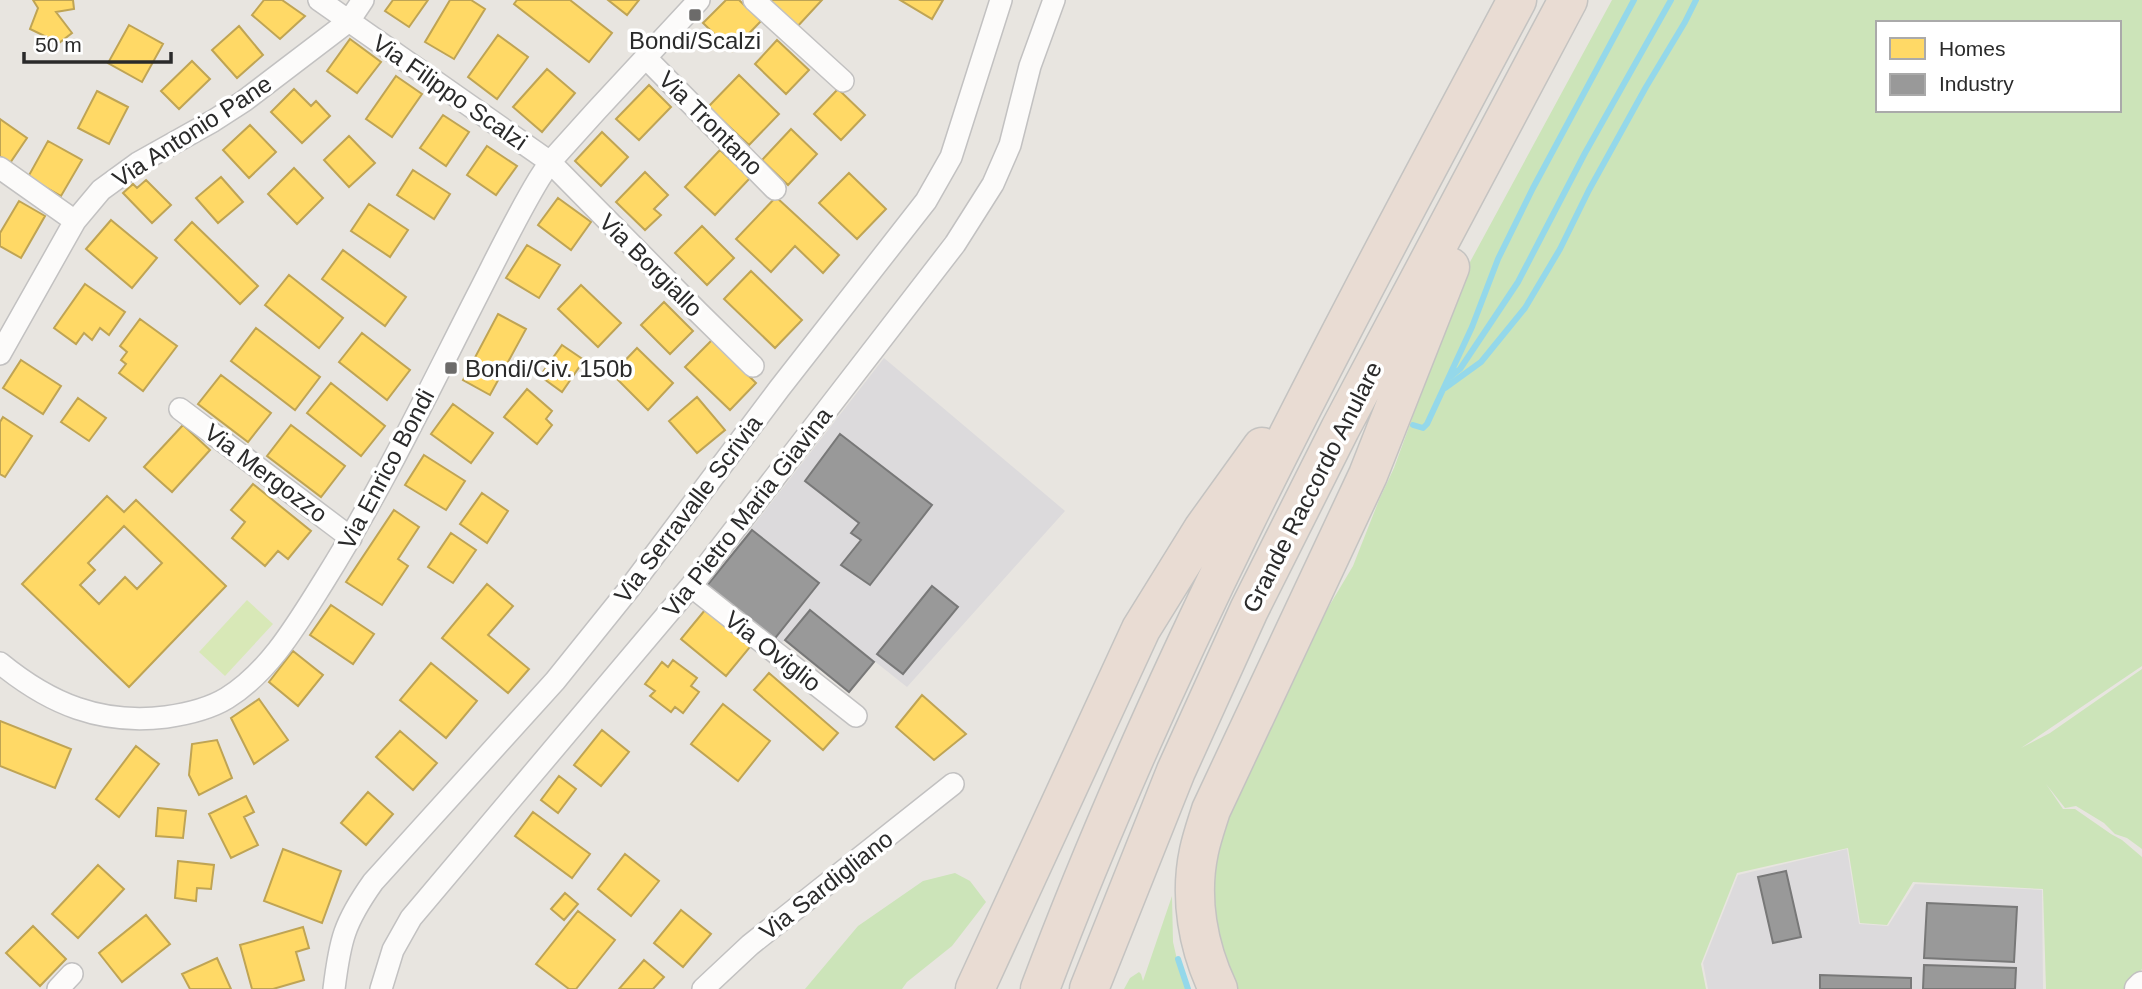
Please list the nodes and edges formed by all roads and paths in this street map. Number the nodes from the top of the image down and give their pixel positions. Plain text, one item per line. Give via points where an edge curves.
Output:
1 (319, 0) edge
2 (363, 0) edge
3 (699, 0) edge
4 (754, 0) edge
5 (1002, 0) edge
6 (1054, 0) edge
7 (1517, 0) edge
8 (1568, 0) edge
9 (349, 21) junction
10 (646, 58) junction
11 (844, 80) dead end
12 (1486, 155) junction
13 (550, 162) junction
14 (0, 167) edge
15 (775, 189) dead end
16 (75, 221) junction
17 (0, 354) edge
18 (1328, 354) junction
19 (753, 366) dead end
20 (180, 409) dead end
21 (351, 537) junction
22 (691, 586) junction
23 (0, 663) edge
24 (856, 716) dead end
25 (953, 784) dead end
26 (1041, 984) edge
27 (2142, 985) edge
28 (334, 989) edge
29 (382, 989) edge
30 (703, 989) edge
31 (975, 989) edge
32 (1089, 989) edge
33 (1218, 989) edge
34 (2138, 989) edge

1 - 9 street, Via Filippo Scalzi
2 - 9 street, Via Antonio Pane
3 - 10 street, Via Enrico Bondi
4 - 11 street
5 - 28 street, Via Serravalle Scrivia via 950,157 926,201 555,681 373,882 343,933
6 - 22 street, Via Pietro Maria Giavina via 1030,66 1010,145 993,184 955,244
7 - 18 highway, Grande Raccordo Anulare
8 - 12 highway, Grande Raccordo Anulare
9 - 13 street, Via Filippo Scalzi
9 - 16 street, Via Antonio Pane via 230,111 116,177
10 - 13 street, Via Enrico Bondi
10 - 15 street, Via Trontano
12 - 32 highway, Grande Raccordo Anulare via 1249,610 1176,771
12 - 33 highway via 1467,224 1368,475 1211,810 1199,851 1195,895 1201,942
13 - 19 street, Via Borgiallo
13 - 21 street, Via Enrico Bondi
14 - 16 street
16 - 17 street, Via Antonio Pane
18 - 26 highway, Grande Raccordo Anulare via 1151,721
18 - 31 highway via 1203,529 1141,629
20 - 21 street, Via Mergozzo
21 - 23 street, Via Enrico Bondi via 274,656 224,700 196,711 152,719 105,716 45,695
22 - 24 street, Via Oviglio
22 - 29 street, Via Pietro Maria Giavina via 411,918 389,960
25 - 30 street, Via Sardigliano via 750,945
27 - 34 street

